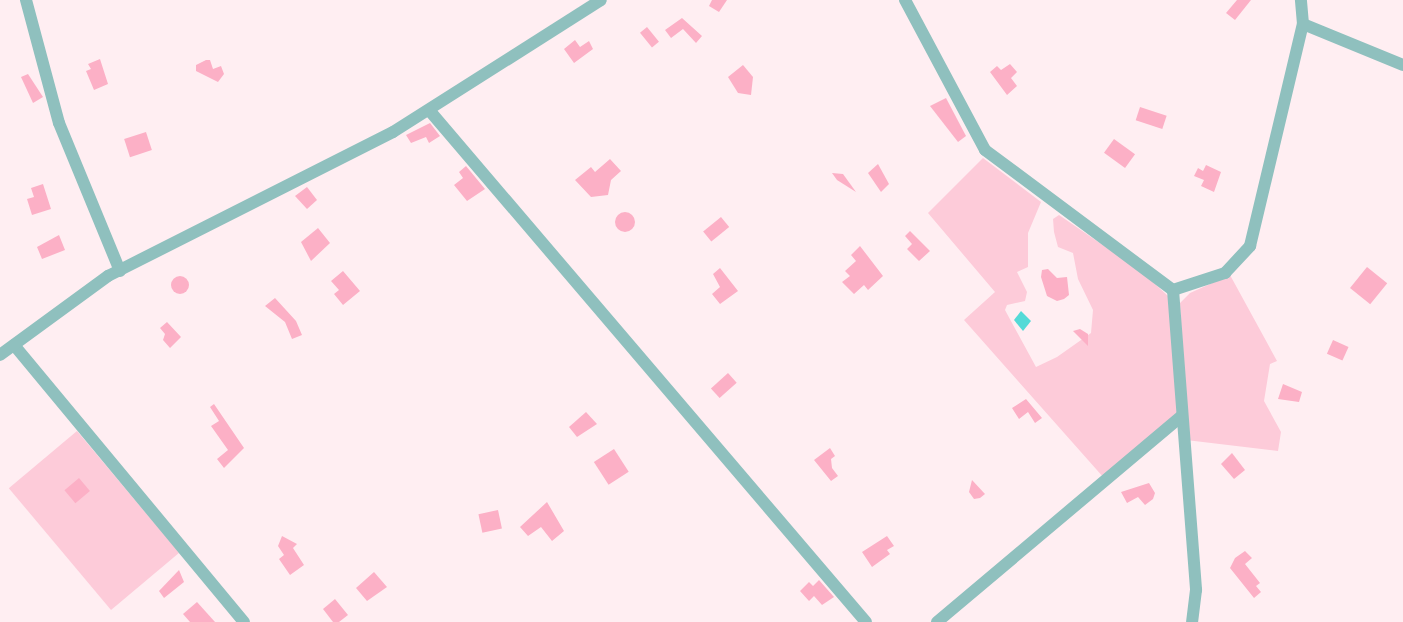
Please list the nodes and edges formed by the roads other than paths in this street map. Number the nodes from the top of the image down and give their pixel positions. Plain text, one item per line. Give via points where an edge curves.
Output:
1 (26, 0) edge
2 (601, 0) edge
3 (905, 0) edge
4 (1301, 0) edge
5 (1303, 24) junction
6 (1403, 65) edge
7 (429, 110) junction
8 (120, 271) junction
9 (1173, 290) junction
10 (14, 345) junction
11 (0, 355) edge
12 (1182, 416) junction
13 (244, 622) edge
14 (866, 622) edge
15 (937, 622) edge
16 (1192, 622) edge

1 - 8 street via 59,123
2 - 7 street
3 - 9 street via 985,150
4 - 5 street
5 - 6 street
5 - 9 street via 1250,246 1225,273
7 - 8 street
7 - 14 street
8 - 10 street
9 - 12 street
10 - 11 street
10 - 13 street
12 - 15 street
12 - 16 street via 1196,590

